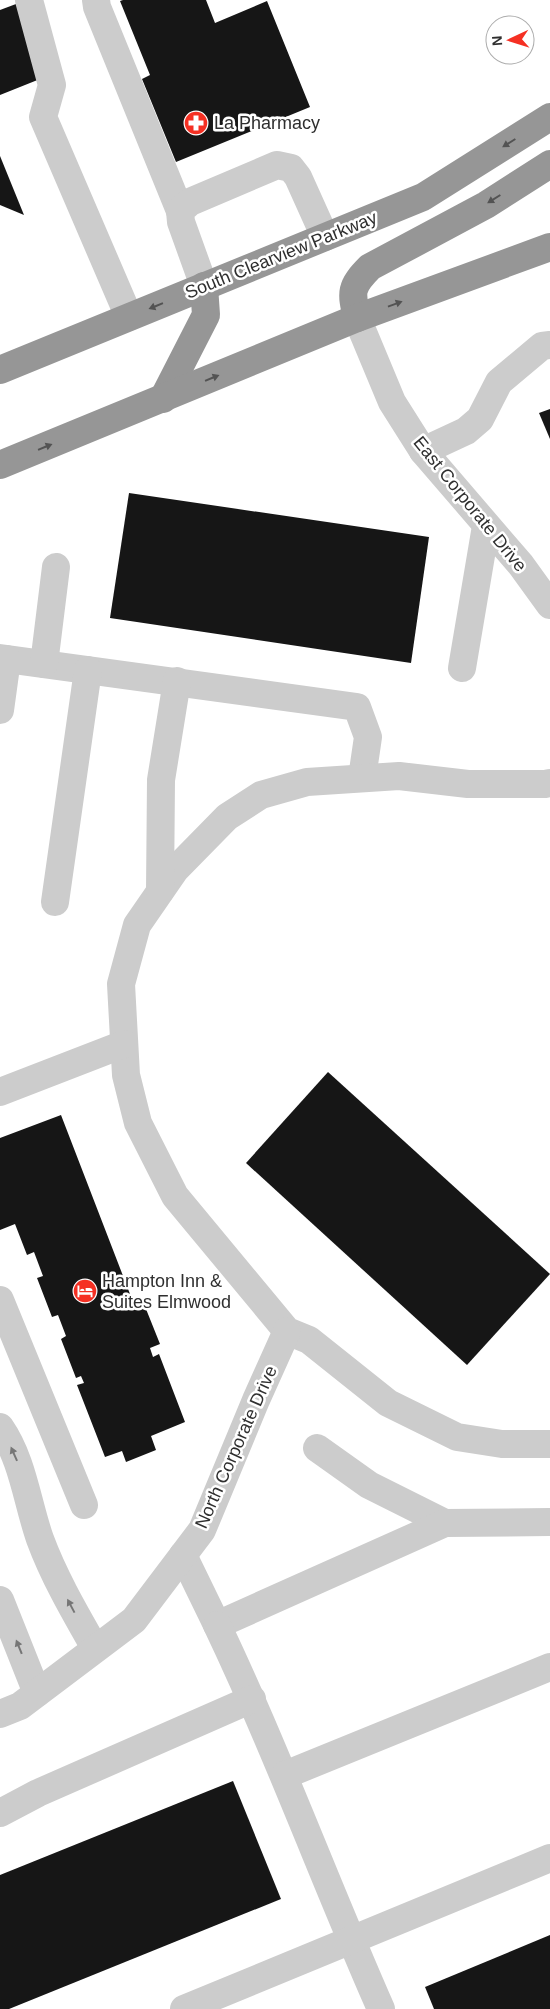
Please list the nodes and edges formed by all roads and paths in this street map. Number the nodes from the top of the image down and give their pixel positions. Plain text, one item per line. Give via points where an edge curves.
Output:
1 (29, 0) edge
2 (96, 0) edge
3 (550, 117) edge
4 (550, 164) edge
5 (180, 211) junction
6 (325, 237) junction
7 (550, 247) edge
8 (204, 286) junction
9 (129, 317) junction
10 (357, 318) junction
11 (550, 345) edge
12 (0, 370) edge
13 (163, 398) junction
14 (423, 451) junction
15 (0, 465) edge
16 (486, 526) junction
17 (56, 567) dead end
18 (550, 605) edge
19 (4, 659) edge
20 (44, 664) junction
21 (462, 668) dead end
22 (88, 670) junction
23 (177, 682) junction
24 (0, 710) edge
25 (362, 778) junction
26 (550, 782) edge
27 (160, 891) junction
28 (55, 902) dead end
29 (124, 1044) junction
30 (0, 1092) edge
31 (0, 1300) edge
32 (288, 1331) junction
33 (0, 1427) edge
34 (550, 1444) edge
35 (317, 1448) dead end
36 (84, 1505) dead end
37 (550, 1522) edge
38 (445, 1523) junction
39 (183, 1556) junction
40 (0, 1600) edge
41 (217, 1625) junction
42 (95, 1648) junction
43 (550, 1667) edge
44 (37, 1693) junction
45 (252, 1699) junction
46 (0, 1714) edge
47 (285, 1775) junction
48 (0, 1813) edge
49 (550, 1858) edge
50 (352, 1942) junction
51 (184, 2009) edge
52 (382, 2009) edge

1 - 9 street via 52,85 43,117
2 - 5 street
3 -> 6 highway, South Clearview Parkway via 423,196
4 -> 10 highway via 486,204 370,266 351,292
5 - 6 street via 190,202 277,165 291,168 298,177
5 - 8 street
6 - 8 highway, South Clearview Parkway
10 -> 7 highway
8 -> 9 highway, South Clearview Parkway
8 - 13 highway via 206,315
9 - 12 highway, South Clearview Parkway
13 -> 10 highway
10 - 14 street, East Corporate Drive via 392,402
11 - 14 street via 542,346 499,382 480,419 466,431
15 -> 13 highway
14 - 16 street, East Corporate Drive
16 - 18 street, East Corporate Drive via 521,565
16 - 21 street
17 - 20 street
19 - 20 street
19 - 24 street
20 - 22 street
22 - 23 street
22 - 28 street
23 - 25 street via 357,706 368,737
23 - 27 street via 160,780
25 - 26 street via 399,776 468,784
25 - 27 street via 308,782 261,795 227,817 175,870
27 - 29 street via 137,925 121,984
29 - 30 street
29 - 32 street via 126,1076 138,1123 175,1196
31 - 36 street
32 - 34 street via 309,1340 388,1403 457,1437 502,1444
32 - 39 street, North Corporate Drive via 202,1530
42 -> 33 street via 51,1565 20,1468
35 - 38 street via 369,1485
37 - 38 street
38 - 41 street
39 - 41 street
39 - 42 street, North Corporate Drive via 134,1620
44 -> 40 street
41 - 45 street
42 - 44 street, North Corporate Drive
43 - 47 street
44 - 46 street, North Corporate Drive via 20,1706
45 - 47 street
45 - 48 street via 38,1793
47 - 50 street
49 - 50 street
50 - 51 street
50 - 52 street

